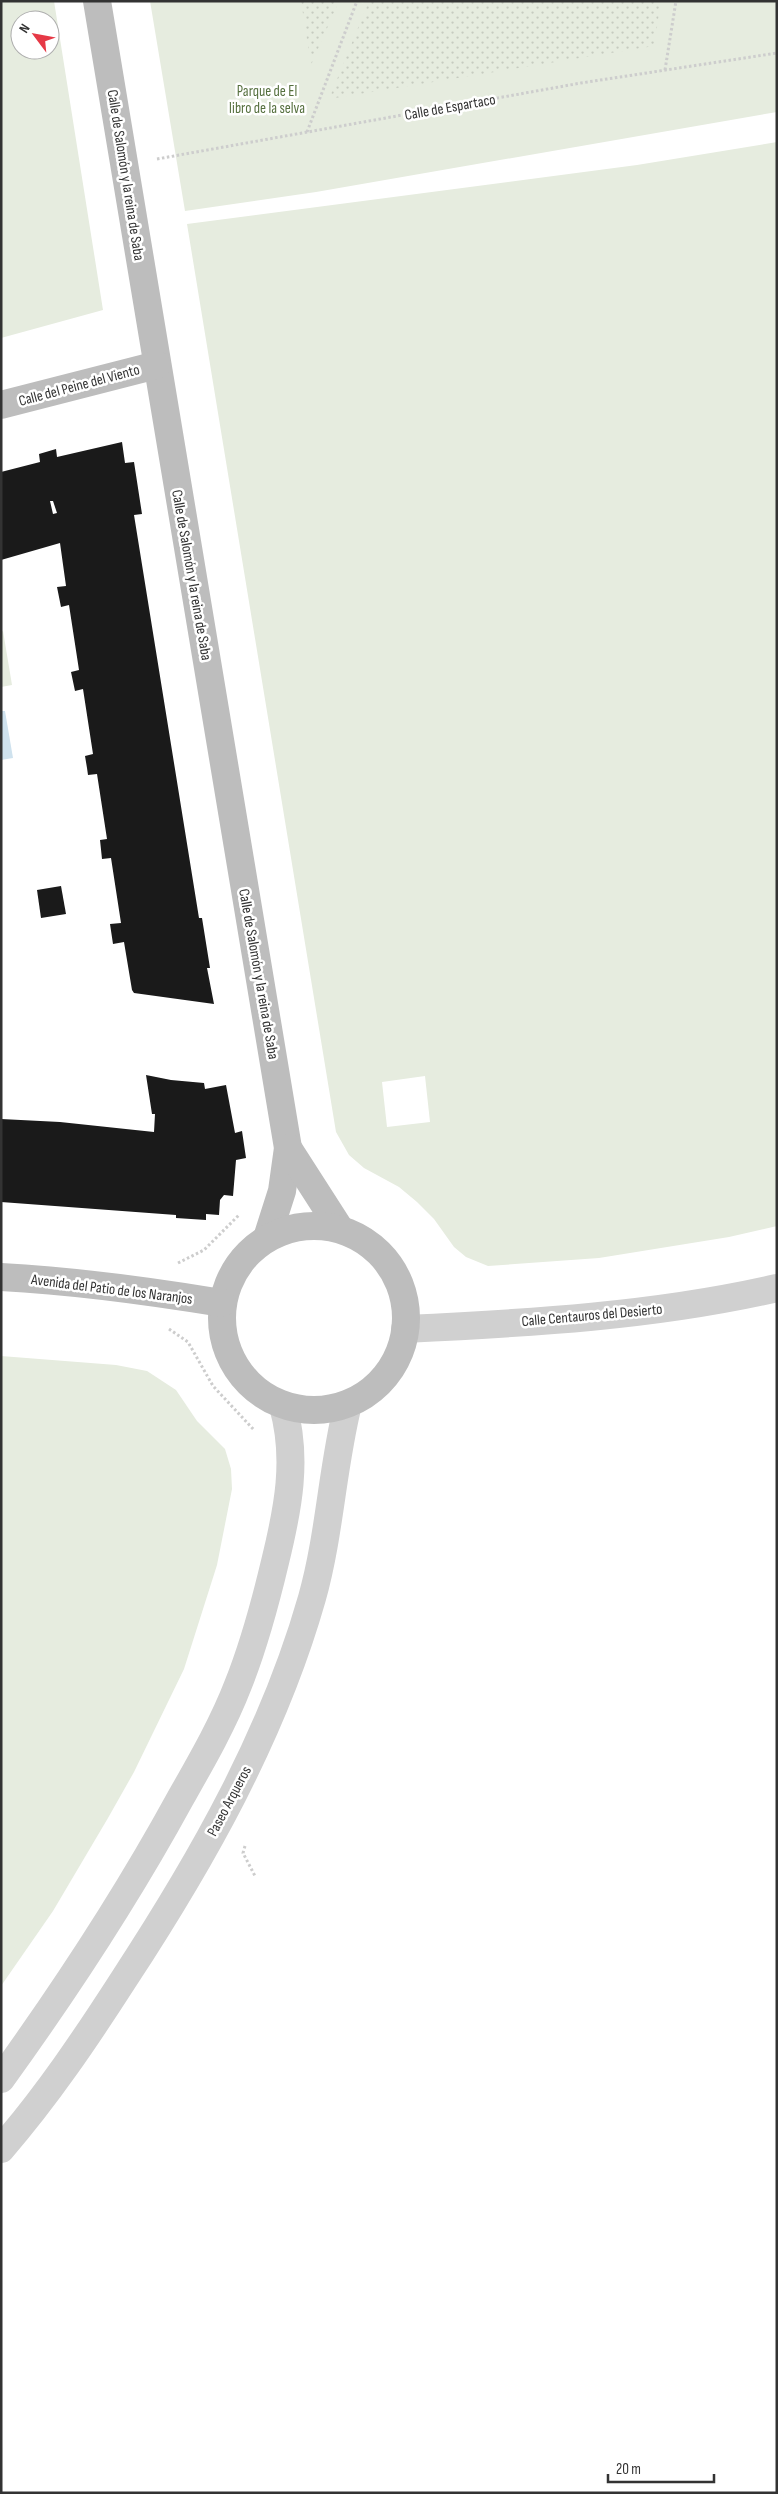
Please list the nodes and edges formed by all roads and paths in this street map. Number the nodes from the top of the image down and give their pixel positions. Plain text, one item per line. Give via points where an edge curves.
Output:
1 (97, 1) edge
2 (357, 1) edge
3 (676, 1) edge
4 (777, 52) edge
5 (665, 70) junction
6 (307, 132) junction
7 (124, 165) junction
8 (157, 365) junction
9 (1, 405) edge
10 (288, 1148) junction
11 (240, 1212) dead end
12 (340, 1229) junction
13 (267, 1238) junction
14 (176, 1267) dead end
15 (1, 1277) edge
16 (777, 1288) edge
17 (222, 1303) junction
18 (162, 1326) dead end
19 (405, 1329) junction
20 (348, 1404) junction
21 (283, 1406) junction
22 (258, 1437) dead end
23 (1, 2079) edge
24 (1, 2149) edge

1 - 7 street, Calle de Salomón y la reina de Saba
2 - 6 path
3 - 5 path
4 - 5 path, Calle de Espartaco
5 - 6 path, Calle de Espartaco
6 - 7 path, Calle de Espartaco
7 - 8 street, Calle de Salomón y la reina de Saba
8 - 9 street, Calle del Peine del Viento
8 - 10 street, Calle de Salomón y la reina de Saba
10 - 12 street, Calle de Salomón y la reina de Saba
10 - 13 street, Calle de Salomón y la reina de Saba via 282,1191
11 - 14 path via 213,1243
12 - 13 street via 303,1226
12 - 19 street via 373,1247 396,1275 406,1310
13 - 17 street via 238,1266
15 - 17 street, Avenida del Patio de los Naranjos via 141,1290
16 - 19 street, Calle Centauros del Desierto via 718,1301 601,1316
17 - 21 street via 223,1336 234,1366 255,1390
18 - 22 path via 188,1342 213,1386 249,1423
19 - 20 street via 393,1366 381,1382
20 - 21 street via 316,1411
20 - 24 street, Paseo Arqueros via 313,1596 282,1691 240,1784 170,1908 73,2058
21 - 23 street via 290,1429 292,1456 289,1498 261,1621 238,1686 206,1753 146,1863 49,2013

